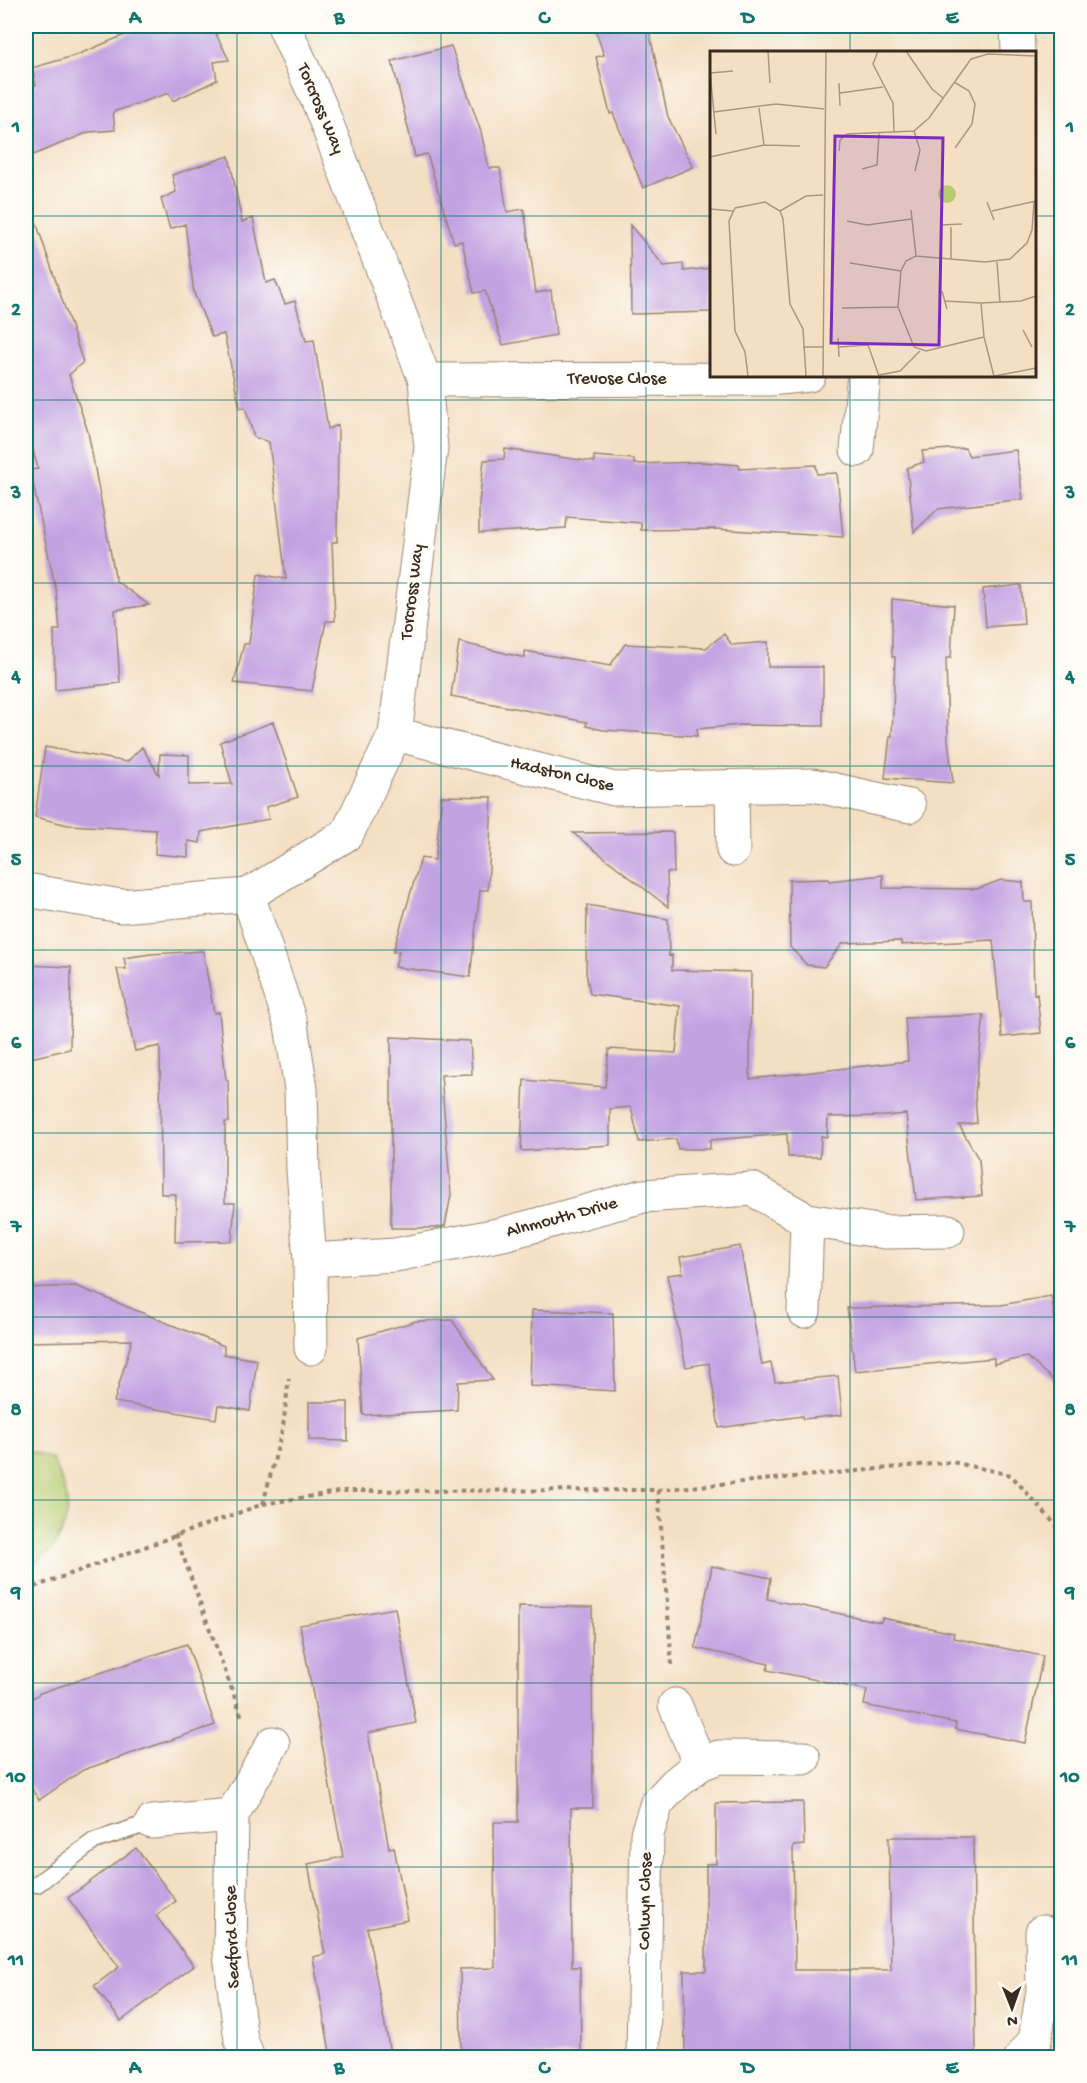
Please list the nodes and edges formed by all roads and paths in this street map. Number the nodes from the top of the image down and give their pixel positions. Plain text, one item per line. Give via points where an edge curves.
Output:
1 (284, 26) edge
2 (1017, 26) edge
3 (1018, 51) edge
4 (799, 376) edge
5 (864, 376) edge
6 (425, 380) junction
7 (857, 450) dead end
8 (395, 734) junction
9 (732, 787) junction
10 (909, 806) dead end
11 (733, 850) dead end
12 (26, 890) edge
13 (248, 895) junction
14 (807, 1220) junction
15 (948, 1231) dead end
16 (310, 1260) junction
17 (804, 1311) dead end
18 (311, 1348) joint
19 (658, 1490) junction
20 (263, 1504) junction
21 (1062, 1532) edge
22 (176, 1534) junction
23 (26, 1590) edge
24 (675, 1705) joint
25 (267, 1755) joint
26 (804, 1758) dead end
27 (700, 1764) junction
28 (232, 1815) junction
29 (152, 1822) joint
30 (37, 1884) dead end
31 (1042, 1932) dead end
32 (248, 2058) edge
33 (642, 2058) edge
34 (1021, 2058) edge

1 - 6 street, Torcross Way via 320,106
2 - 3 street
4 - 6 street, Trevose Close
5 - 7 street
6 - 8 street, Torcross Way via 430,448
8 - 9 street, Hadston Close via 614,789
8 - 13 street, Torcross Way via 347,834
9 - 10 street, Hadston Close via 813,785
9 - 11 street
12 - 13 street, Torcross Way via 121,906
13 - 16 street via 291,1025 301,1089
14 - 15 street, Alnmouth Drive via 885,1232
14 - 16 street, Alnmouth Drive via 752,1189 643,1196 504,1234 395,1255
14 - 17 street
16 - 18 street
18 - 20 path via 290,1364 283,1427
19 - 20 path via 344,1491
19 - 21 path via 952,1462 1011,1475
19 - 24 path
20 - 22 path
22 - 23 path
22 - 25 path
24 - 27 street
25 - 28 street
26 - 27 street, Colwyn Close via 719,1757
27 - 33 street, Colwyn Close via 657,1803 647,1834
28 - 29 street
28 - 32 street, Seaford Close via 230,1954 241,2040
29 - 30 lane via 94,1841
31 - 34 street via 1043,1990 1035,2040

